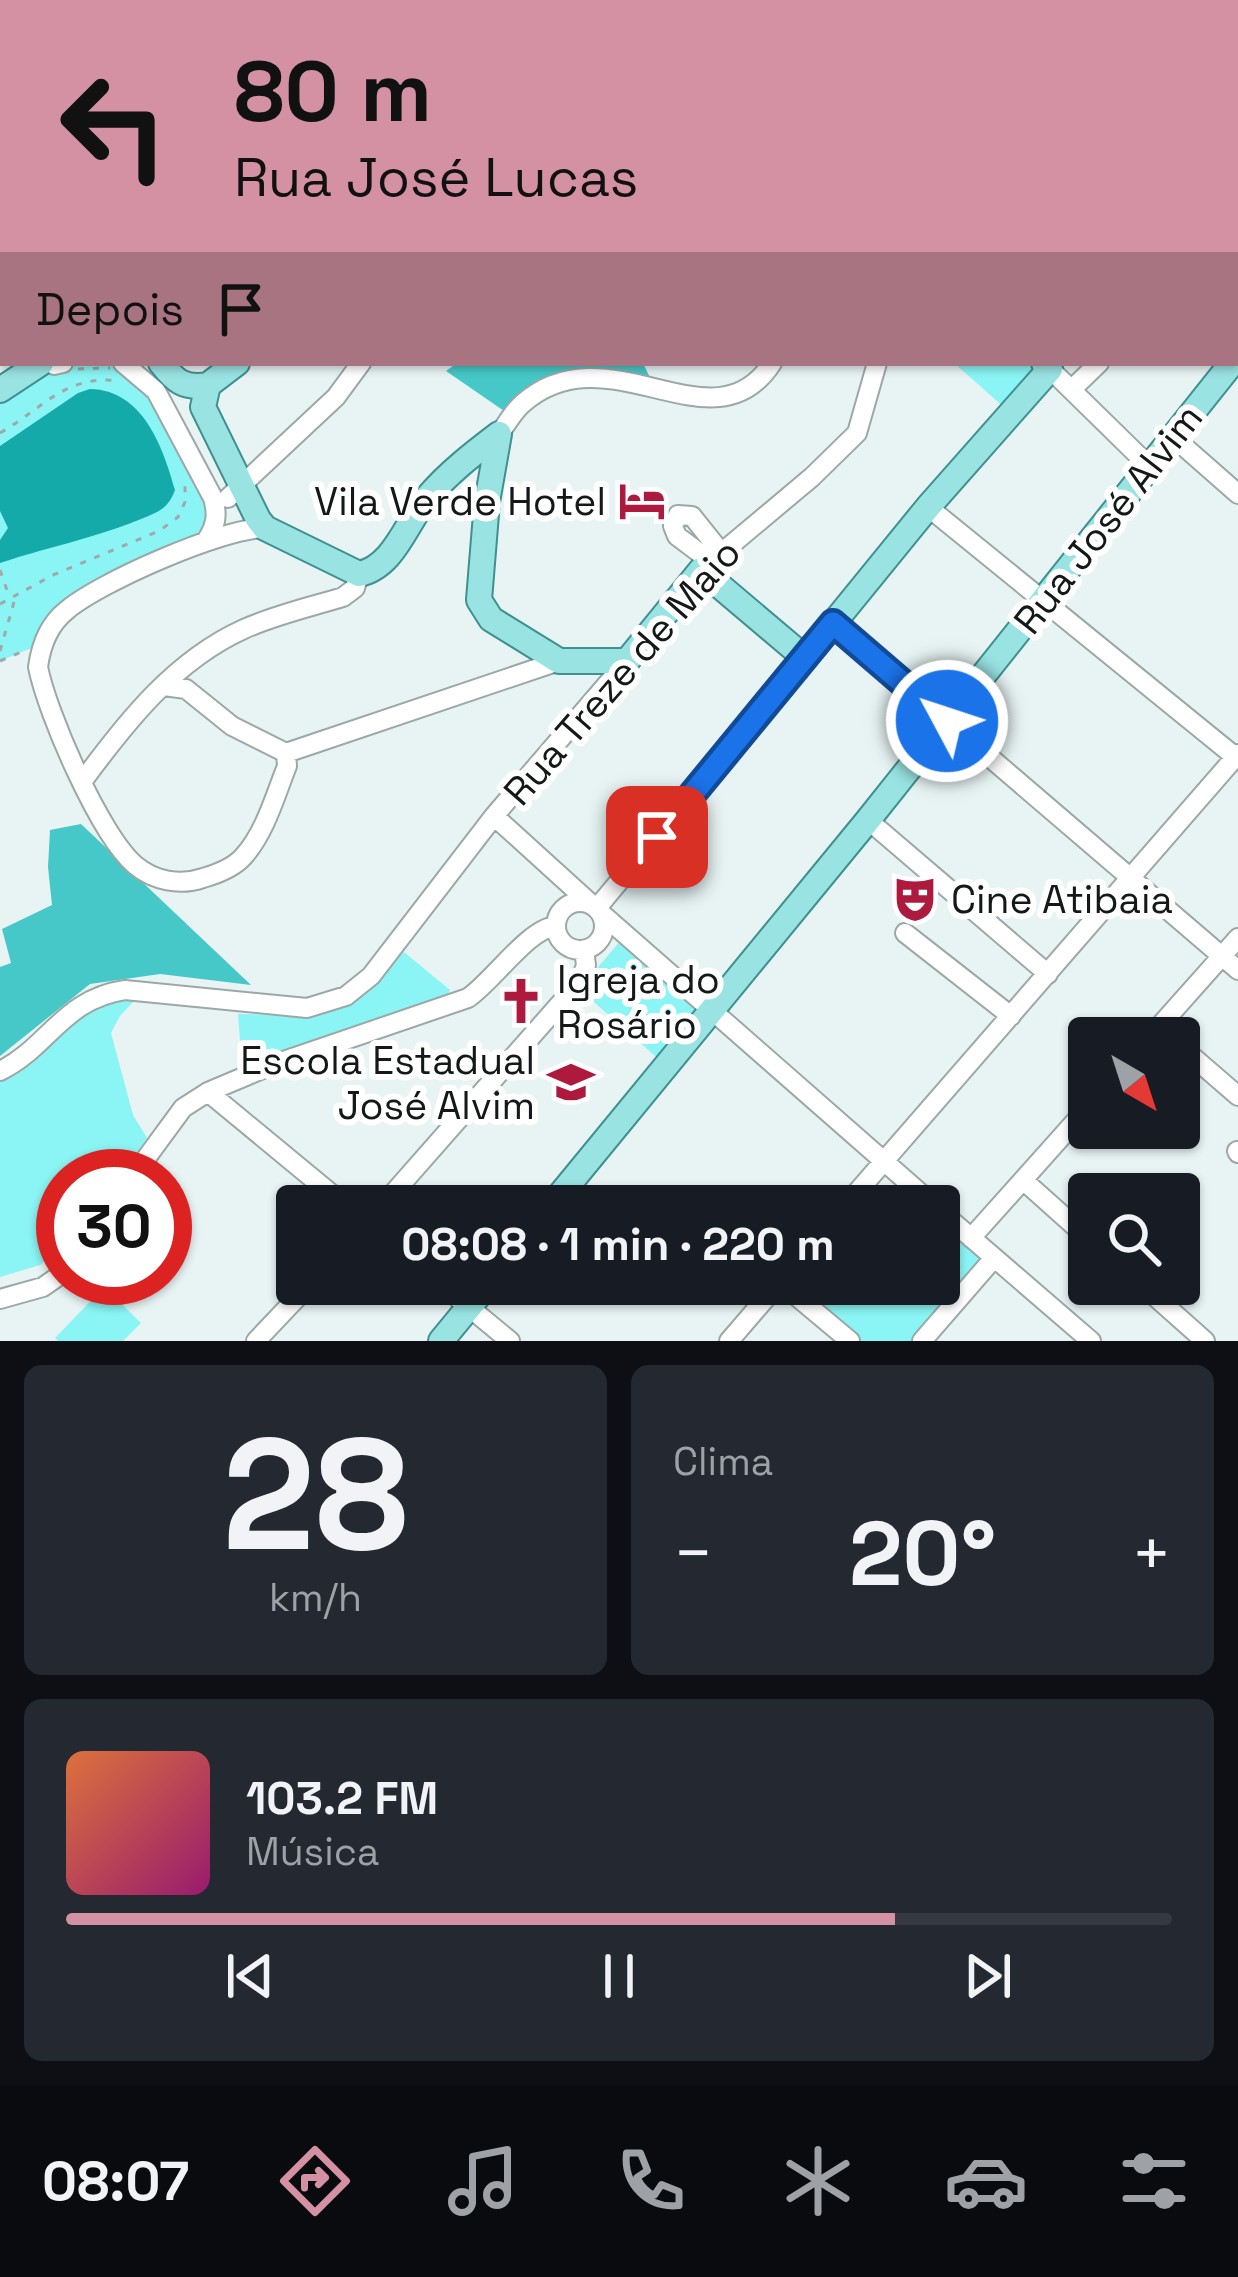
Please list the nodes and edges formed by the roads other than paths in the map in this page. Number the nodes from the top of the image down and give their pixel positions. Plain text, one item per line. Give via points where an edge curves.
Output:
1 (233, 366) edge
2 (359, 366) edge
3 (770, 366) edge
4 (876, 366) edge
5 (1047, 366) edge
6 (1096, 366) edge
7 (1229, 366) edge
8 (51, 367) edge
9 (122, 372) edge
10 (167, 372) edge
11 (208, 385) junction
12 (1072, 389) junction
13 (0, 390) edge
14 (500, 434) junction
15 (1172, 436) junction
16 (1149, 466) junction
17 (235, 491) junction
18 (1238, 494) edge
19 (928, 507) junction
20 (266, 528) junction
21 (210, 534) junction
22 (710, 560) junction
23 (359, 574) junction
24 (1043, 601) junction
25 (833, 623) junction
26 (201, 652) junction
27 (805, 658) junction
28 (559, 661) junction
29 (627, 661) junction
30 (164, 686) junction
31 (201, 700) junction
32 (947, 721) junction
33 (114, 738) junction
34 (63, 740) junction
35 (286, 753) junction
36 (1237, 757) edge
37 (82, 782) junction
38 (494, 816) junction
39 (868, 820) junction
40 (558, 874) junction
41 (1132, 879) junction
42 (597, 909) junction
43 (558, 918) junction
44 (905, 934) dead end
45 (1238, 938) edge
46 (584, 950) junction
47 (1222, 956) junction
48 (1238, 970) edge
49 (1048, 974) junction
50 (711, 1010) junction
51 (1011, 1016) junction
52 (1174, 1017) edge
53 (1200, 1063) edge
54 (0, 1071) edge
55 (208, 1092) junction
56 (1238, 1096) edge
57 (1068, 1130) edge
58 (153, 1149) edge
59 (884, 1161) junction
60 (1023, 1180) junction
61 (321, 1185) edge
62 (400, 1185) edge
63 (568, 1185) edge
64 (863, 1185) edge
65 (911, 1185) edge
66 (1068, 1220) edge
67 (960, 1228) edge
68 (971, 1238) junction
69 (994, 1258) junction
70 (36, 1289) edge
71 (0, 1299) edge
72 (290, 1305) edge
73 (466, 1305) edge
74 (761, 1305) edge
75 (806, 1305) edge
76 (1165, 1305) edge
77 (469, 1307) junction
78 (256, 1341) edge
79 (441, 1341) edge
80 (510, 1341) edge
81 (729, 1341) edge
82 (850, 1341) edge
83 (922, 1341) edge
84 (1091, 1341) edge
85 (1205, 1341) edge

1 - 11 main road
2 - 17 street via 336,398
3 - 14 street via 740,393 717,398 627,379 560,381 521,404
4 - 22 street, Rua Treze de Maio via 857,433
5 - 12 street
5 - 19 main road
6 - 12 street
7 - 15 main road, Rua José Alvim
8 - 13 main road
9 - 21 street via 156,391 191,454 217,511
10 - 11 main road
10 - 17 street
11 - 17 main road via 202,407
12 - 16 street
14 - 23 main road via 427,498 380,567
14 - 28 main road via 478,600 491,620
15 - 16 main road, Rua José Alvim
15 - 18 street
16 - 24 main road, Rua José Alvim
17 - 20 main road
17 - 21 street
19 - 24 street
19 - 25 main road
20 - 21 street
20 - 23 main road
21 - 34 street via 96,591 50,630 38,667
22 - 27 main road
22 - 29 main road, Rua Treze de Maio
23 - 26 street via 343,597
24 - 32 main road, Rua José Alvim
24 - 36 street
25 - 27 main road
25 - 32 street
26 - 30 street
26 - 31 street
27 - 42 street
28 - 29 main road
28 - 35 street
29 - 38 street, Rua Treze de Maio
30 - 31 street
30 - 33 street
31 - 35 street
32 - 39 main road, Rua José Alvim
32 - 41 street
33 - 34 street via 92,749
33 - 37 street
34 - 37 street
35 - 37 street via 256,841 239,861 187,884 158,879 124,856
36 - 41 street
38 - 40 street
38 - 54 street, Rua Treze de Maio via 346,996 308,1008 104,993
39 - 49 street
39 - 50 main road, Rua José Alvim
40 - 42 street
40 - 43 street via 566,893
41 - 47 street
41 - 49 street
42 - 43 street via 575,902
42 - 46 street via 602,937
42 - 50 street
43 - 46 street via 567,947
43 - 55 street via 468,998
44 - 51 street
45 - 47 street
46 - 62 street via 580,980
47 - 48 street
47 - 52 street
49 - 51 street
50 - 59 street
50 - 63 main road, Rua José Alvim
51 - 59 street
53 - 56 street
55 - 58 street via 183,1108
55 - 61 street
57 - 60 street
59 - 64 street
59 - 65 street
60 - 66 street
60 - 68 street
67 - 68 street
68 - 69 street
69 - 83 street
69 - 84 street
70 - 71 street
72 - 78 street
73 - 77 street
74 - 81 street
75 - 82 street
76 - 85 street
77 - 79 main road
77 - 80 street

